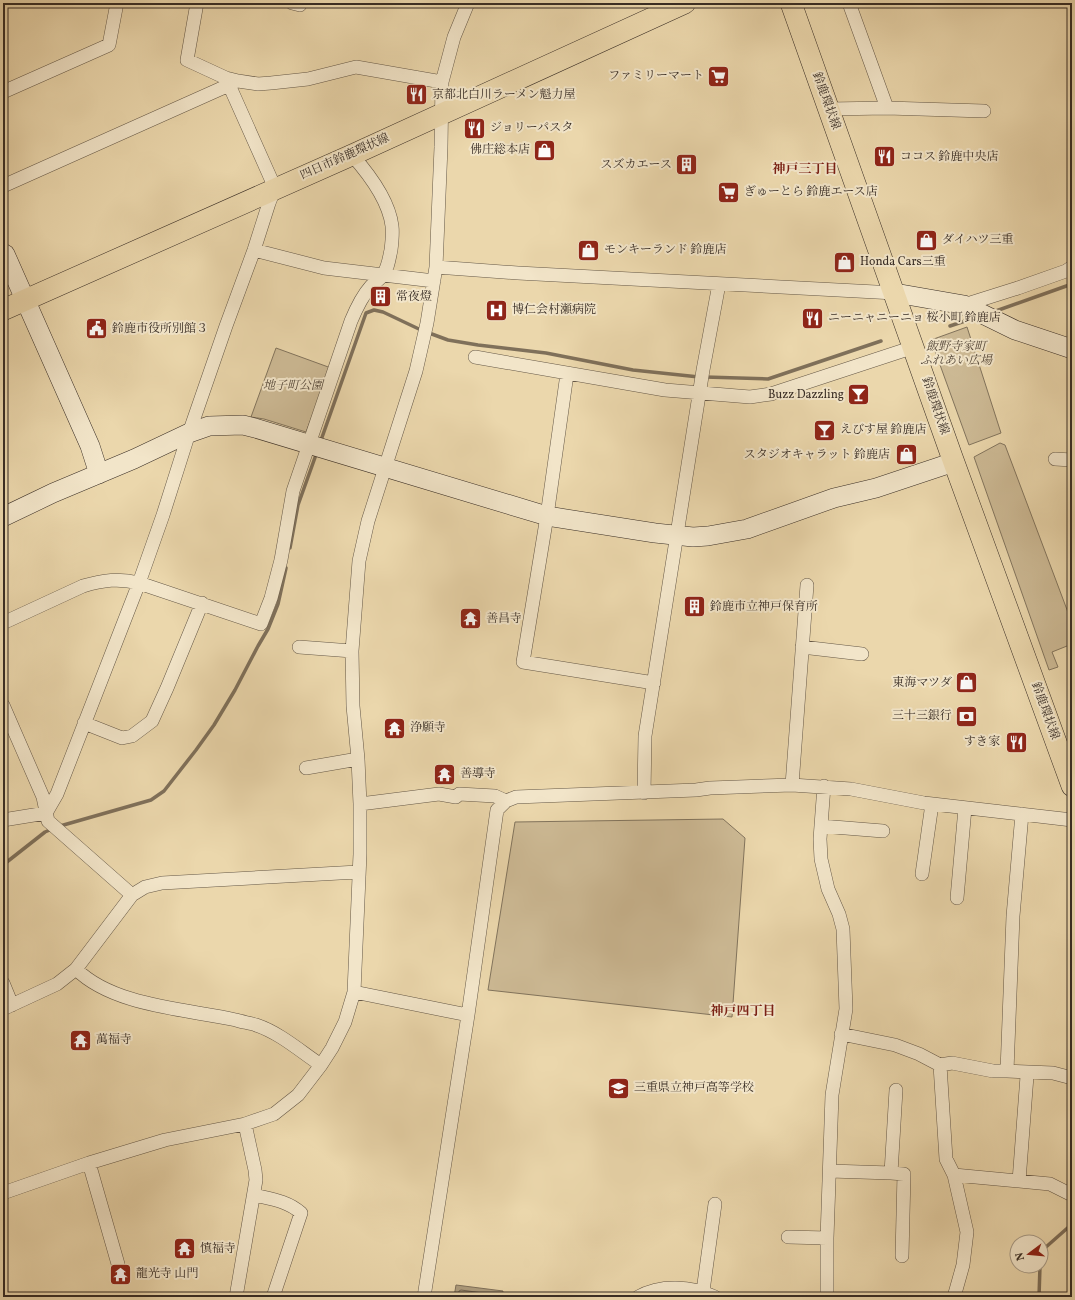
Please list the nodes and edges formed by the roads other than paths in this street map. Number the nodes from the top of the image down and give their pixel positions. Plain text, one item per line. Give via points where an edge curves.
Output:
1 (117, 3) edge
2 (197, 3) edge
3 (468, 3) edge
4 (685, 3) edge
5 (791, 3) edge
6 (849, 3) edge
7 (228, 81) junction
8 (442, 82) junction
9 (3, 92) edge
10 (887, 108) junction
11 (829, 109) junction
12 (984, 111) dead end
13 (441, 114) junction
14 (352, 155) junction
15 (3, 186) edge
16 (275, 188) junction
17 (254, 250) junction
18 (4, 253) edge
19 (436, 267) junction
20 (1072, 267) edge
21 (382, 276) junction
22 (434, 281) junction
23 (719, 284) junction
24 (894, 293) junction
25 (26, 300) junction
26 (969, 307) junction
27 (3, 310) edge
28 (914, 347) junction
29 (1072, 349) edge
30 (476, 357) dead end
31 (567, 374) junction
32 (700, 390) junction
33 (189, 433) junction
34 (315, 446) junction
35 (1055, 459) dead end
36 (1072, 460) edge
37 (954, 462) junction
38 (385, 468) junction
39 (99, 474) junction
40 (547, 516) junction
41 (3, 517) edge
42 (677, 536) junction
43 (139, 583) junction
44 (807, 585) dead end
45 (202, 603) junction
46 (3, 623) edge
47 (300, 647) dead end
48 (802, 647) junction
49 (352, 651) junction
50 (862, 654) dead end
51 (654, 682) junction
52 (3, 705) edge
53 (84, 723) junction
54 (8, 730) edge
55 (358, 759) junction
56 (306, 768) dead end
57 (792, 785) junction
58 (824, 786) junction
59 (1072, 786) edge
60 (644, 793) junction
61 (506, 801) junction
62 (360, 804) junction
63 (932, 804) junction
64 (965, 808) junction
65 (1022, 814) junction
66 (47, 817) junction
67 (3, 820) edge
68 (1072, 820) edge
69 (822, 826) junction
70 (883, 830) dead end
71 (358, 872) junction
72 (922, 874) dead end
73 (132, 895) junction
74 (957, 898) dead end
75 (76, 969) junction
76 (3, 983) edge
77 (354, 992) junction
78 (8, 1007) edge
79 (468, 1015) junction
80 (841, 1034) junction
81 (321, 1065) junction
82 (940, 1065) junction
83 (1007, 1071) junction
84 (1027, 1076) dead end
85 (1072, 1078) edge
86 (896, 1090) dead end
87 (245, 1124) junction
88 (89, 1163) junction
89 (830, 1171) junction
90 (891, 1173) junction
91 (954, 1175) junction
92 (1019, 1181) junction
93 (3, 1193) edge
94 (254, 1195) junction
95 (1072, 1195) edge
96 (715, 1204) dead end
97 (788, 1237) dead end
98 (827, 1238) junction
99 (902, 1256) dead end
100 (118, 1264) dead end
101 (709, 1294) edge
102 (236, 1297) edge
103 (273, 1297) edge
104 (424, 1297) edge
105 (638, 1297) edge
106 (827, 1297) edge
107 (954, 1297) edge

1 - 9 street via 109,45
2 - 7 street via 187,60
3 - 8 street via 454,37
4 - 13 main road, 四日市鈴鹿環状線
5 - 11 main road, 鈴鹿環状線
6 - 10 street
7 - 8 street via 271,84 356,67
7 - 15 street
7 - 16 street
8 - 13 street
10 - 11 street
10 - 12 street
11 - 24 main road, 鈴鹿環状線
13 - 14 main road, 四日市鈴鹿環状線
13 - 19 street
14 - 16 main road, 四日市鈴鹿環状線
14 - 21 street via 380,193 392,224 393,237 389,262
16 - 17 street
16 - 25 main road, 四日市鈴鹿環状線
17 - 21 street via 324,268
17 - 33 street
18 - 25 street
19 - 22 street
19 - 23 street via 518,274
20 - 26 street
21 - 22 street
21 - 34 street via 370,287 353,315
22 - 38 street via 416,371
23 - 24 street
23 - 32 street
24 - 26 street
24 - 28 main road, 鈴鹿環状線
25 - 27 main road, 四日市鈴鹿環状線
25 - 39 street via 90,446
26 - 29 street via 1015,330
28 - 32 street via 770,394 750,397
28 - 37 main road, 鈴鹿環状線
30 - 31 street
31 - 32 street via 665,390
31 - 40 street
32 - 42 street
33 - 34 street via 209,426 243,425
33 - 39 street
33 - 43 street
34 - 38 street
34 - 45 street via 304,462 293,491 281,560 261,624
35 - 36 street
37 - 42 street via 876,488 834,498 747,529 708,536
37 - 59 main road, 鈴鹿環状線
38 - 40 street
38 - 49 street via 359,560
39 - 41 street
40 - 42 street
40 - 51 street via 523,662
42 - 51 street
43 - 45 street
43 - 46 street via 115,579 83,586
43 - 53 street
44 - 48 street
45 - 53 street via 152,721 132,736 122,738
47 - 49 street
48 - 50 street
48 - 57 street
49 - 55 street via 353,706
51 - 60 street via 644,736
52 - 54 street
53 - 66 street
54 - 66 street via 43,797
55 - 56 street
55 - 62 street
57 - 58 street
57 - 60 street
58 - 63 street via 851,788
58 - 69 street
60 - 61 street via 516,797
61 - 62 street via 495,796 459,794 456,797 439,794
61 - 79 street via 497,810
62 - 71 street
63 - 64 street
63 - 72 street
64 - 65 street
64 - 74 street
65 - 68 street
65 - 83 street via 1013,916
66 - 67 street
66 - 73 street via 61,833
69 - 70 street
69 - 80 street via 822,870 843,929 846,1009
71 - 73 street via 162,883 145,887
71 - 77 street
73 - 75 street
75 - 78 street via 57,984
75 - 81 street via 100,987 122,995 152,1004 256,1025 280,1036
76 - 78 street
77 - 79 street
77 - 81 street via 345,1022
79 - 104 street
80 - 82 street via 895,1045
80 - 89 street via 832,1095
81 - 87 street via 298,1095 280,1111
82 - 83 street via 952,1063 993,1071
82 - 91 street via 946,1159
83 - 85 street via 1053,1073
84 - 92 street
86 - 90 street
87 - 88 street via 165,1140
87 - 94 street via 255,1170
88 - 93 street
88 - 100 street
89 - 90 street
89 - 98 street
90 - 99 street via 904,1174
91 - 92 street
91 - 107 street via 967,1232 963,1264
92 - 95 street via 1050,1184
94 - 102 street
94 - 103 street via 286,1203 302,1213
96 - 101 street
97 - 98 street
98 - 106 street
101 - 105 street via 682,1288 665,1288

